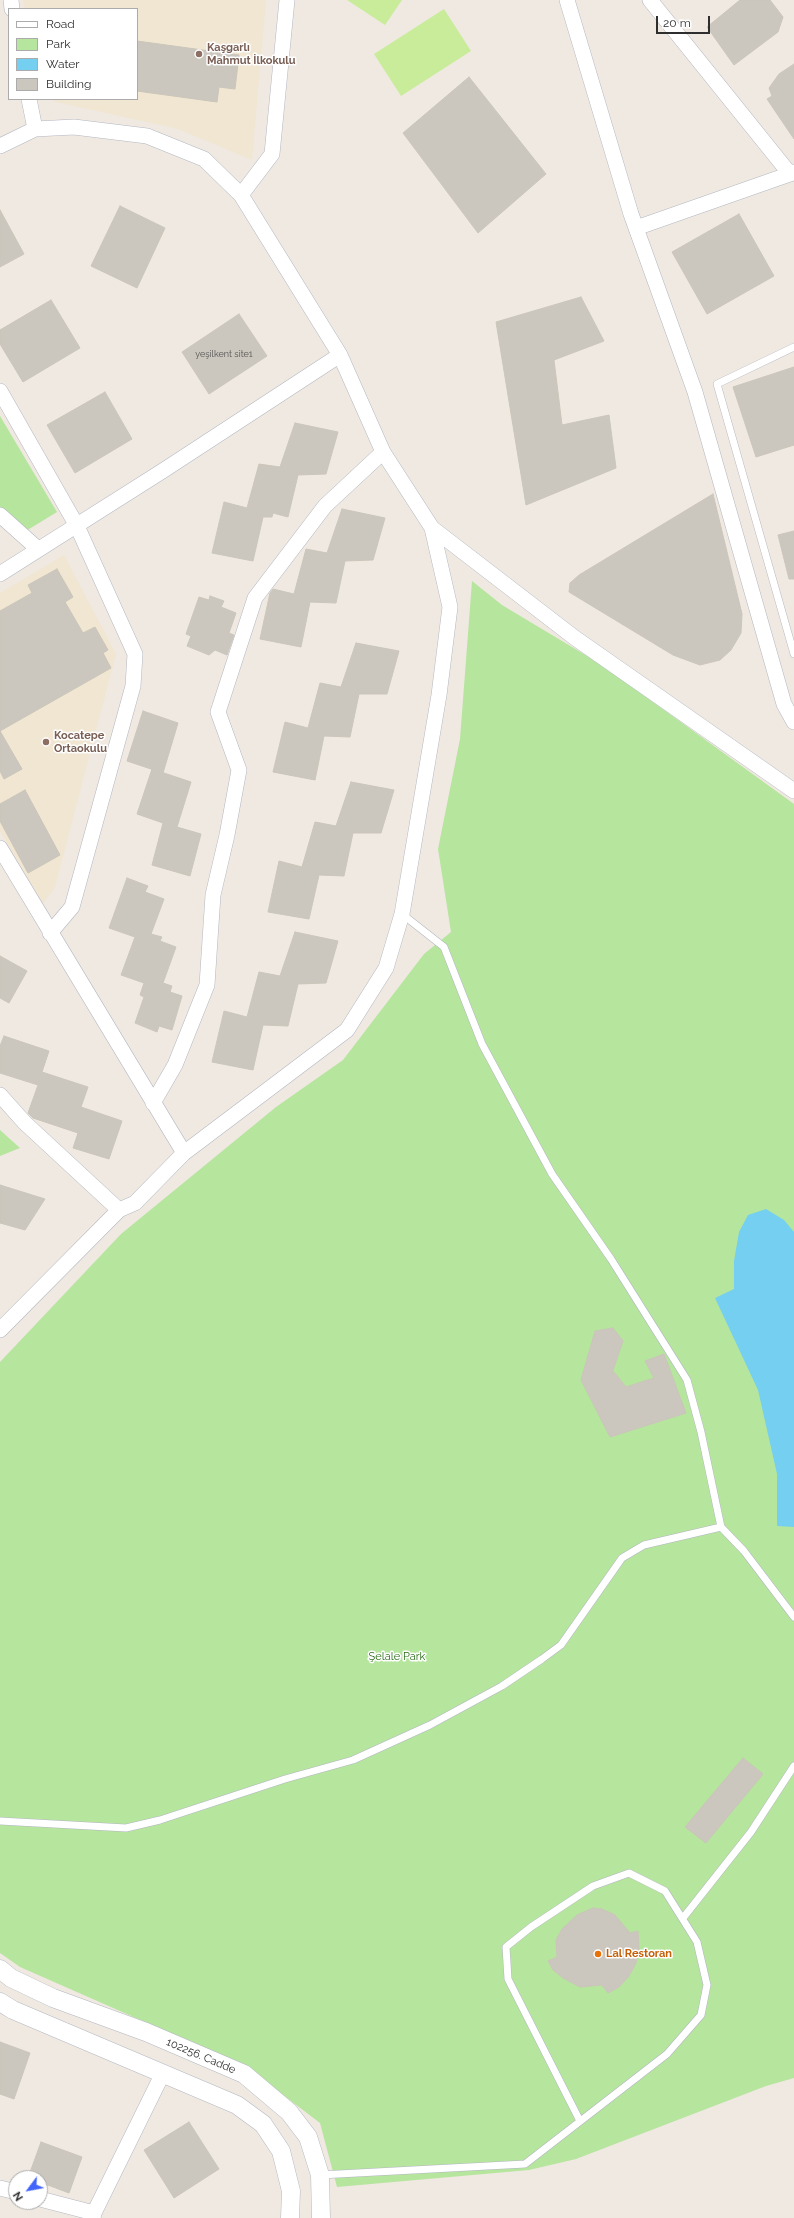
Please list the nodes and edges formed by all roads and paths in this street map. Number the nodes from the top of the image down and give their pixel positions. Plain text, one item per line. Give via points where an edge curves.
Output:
1 (286, 0) edge
2 (567, 0) edge
3 (650, 0) edge
4 (29, 100) edge
5 (35, 130) junction
6 (0, 146) edge
7 (792, 173) edge
8 (241, 196) junction
9 (636, 228) junction
10 (794, 347) edge
11 (340, 356) junction
12 (0, 391) edge
13 (384, 452) junction
14 (0, 516) edge
15 (77, 526) junction
16 (432, 528) junction
17 (38, 549) junction
18 (0, 574) edge
19 (794, 654) edge
20 (794, 722) edge
21 (794, 791) edge
22 (0, 848) edge
23 (402, 914) junction
24 (50, 934) junction
25 (0, 1095) edge
26 (154, 1103) junction
27 (184, 1153) junction
28 (119, 1210) junction
29 (0, 1330) edge
30 (720, 1527) junction
31 (794, 1617) edge
32 (794, 1766) edge
33 (0, 1821) edge
34 (683, 1918) junction
35 (0, 1970) edge
36 (0, 2002) edge
37 (162, 2075) junction
38 (580, 2120) junction
39 (320, 2175) junction
40 (48, 2201) edge
41 (93, 2215) edge
42 (290, 2218) edge
43 (321, 2218) edge

1 - 8 street via 272,154
2 - 9 street
3 - 7 street
4 - 5 street
5 - 6 street
5 - 8 street via 74,127 147,136 204,159
7 - 9 street
8 - 11 street
9 - 20 street via 695,392 784,704
10 - 19 lane via 717,384
11 - 13 street
11 - 15 street
12 - 15 street
13 - 16 street
13 - 26 street via 325,506 255,598 218,712 239,770 213,895 207,985 175,1065
14 - 17 street
15 - 17 street
15 - 24 street via 135,654 133,686 72,907
16 - 21 street via 575,638
16 - 23 street via 450,607 439,695
17 - 18 street
22 - 24 street
23 - 27 street via 386,968 347,1030
23 - 30 lane via 444,947 482,1044 552,1174 611,1259 687,1380
24 - 26 street
25 - 28 street via 26,1123
26 - 27 street
27 - 28 street via 135,1203
28 - 29 street
30 - 31 lane via 744,1551
30 - 33 lane via 644,1545 622,1558 561,1645 502,1686 430,1726 353,1760 285,1779 160,1820 126,1828
32 - 34 lane via 751,1832
34 - 38 lane via 697,1942 707,1985 702,2016 667,2054
34 - 38 lane via 665,1891 629,1872 593,1886 531,1927 506,1947 508,1979
35 - 39 street, 102256. Cadde via 53,1998 146,2032 244,2074 289,2112 308,2137
36 - 37 street
37 - 41 street
37 - 42 street via 237,2105 263,2124 281,2151 291,2191
38 - 39 lane via 525,2164
39 - 43 street, 102256. Cadde
40 - 41 street

